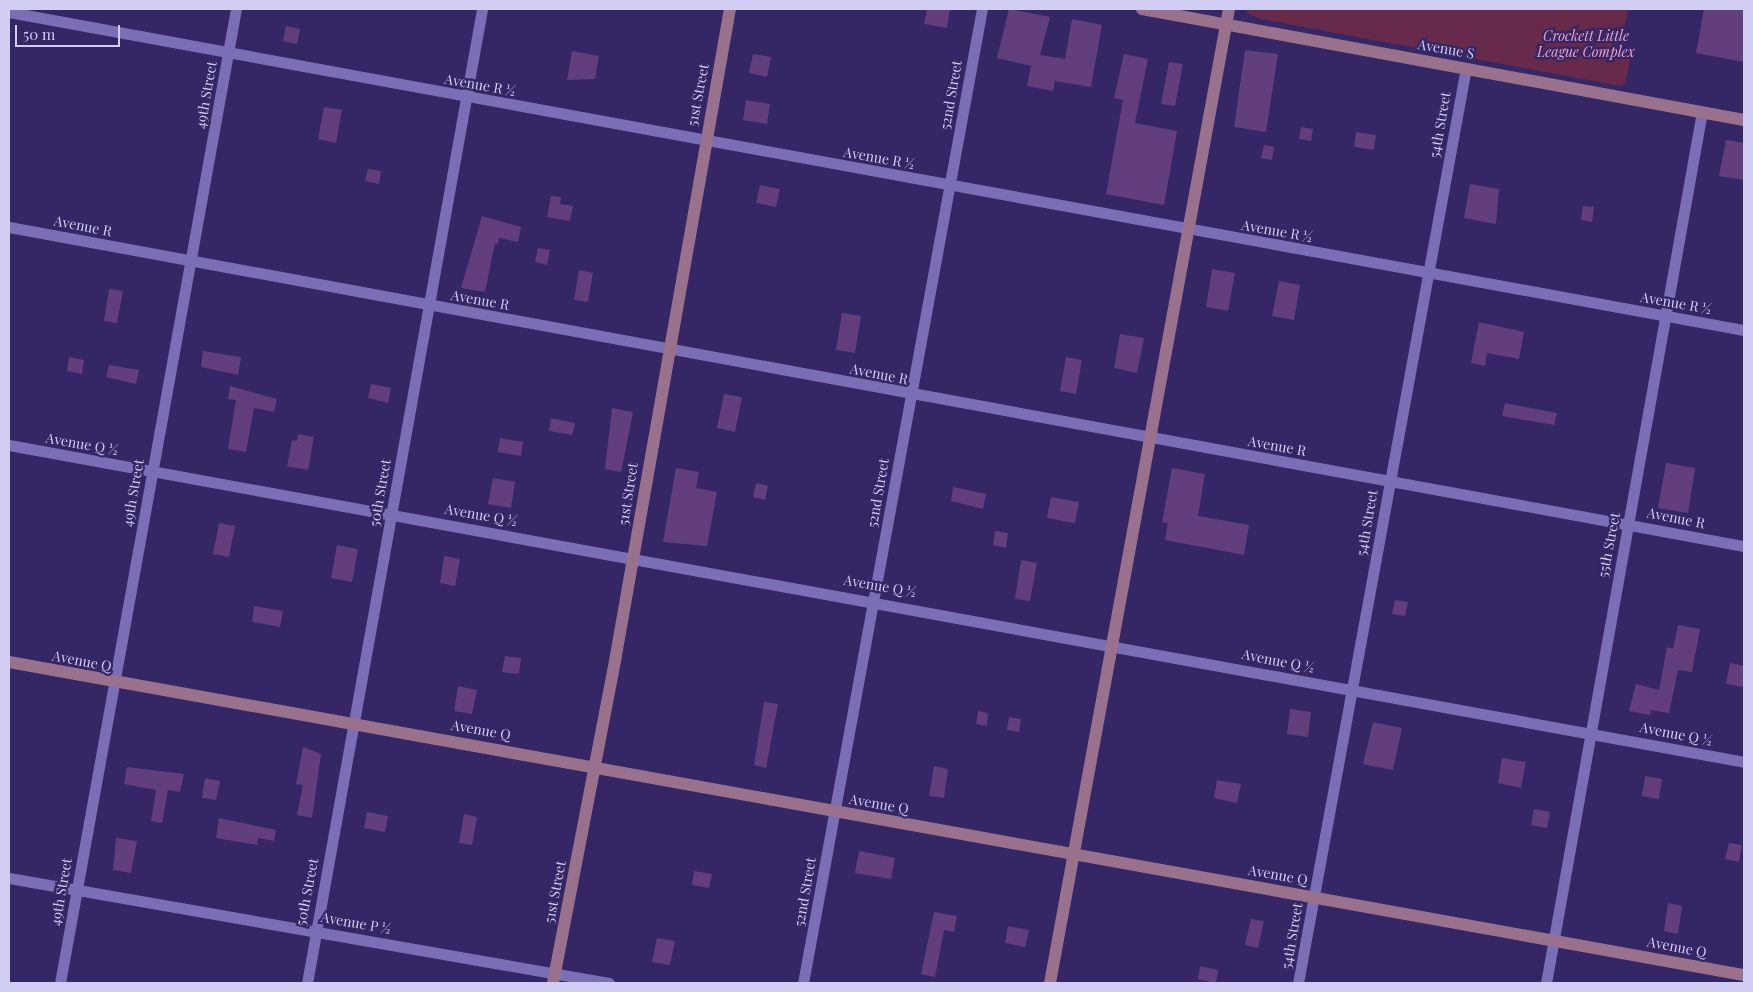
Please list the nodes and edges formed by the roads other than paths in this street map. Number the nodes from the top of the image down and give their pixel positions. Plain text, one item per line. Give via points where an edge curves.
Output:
1 (236, 9) edge
2 (482, 9) edge
3 (730, 9) edge
4 (982, 9) edge
5 (1142, 9) edge
6 (1229, 9) edge
7 (9, 12) edge
8 (1226, 24) junction
9 (228, 54) junction
10 (1466, 68) junction
11 (465, 98) junction
12 (1702, 112) junction
13 (1744, 120) edge
14 (704, 142) junction
15 (949, 187) junction
16 (9, 227) edge
17 (1188, 230) junction
18 (191, 262) junction
19 (1428, 274) junction
20 (430, 306) junction
21 (1667, 317) junction
22 (1744, 330) edge
23 (668, 350) junction
24 (911, 395) junction
25 (1150, 438) junction
26 (9, 445) edge
27 (152, 472) junction
28 (1390, 482) junction
29 (391, 514) junction
30 (1628, 524) junction
31 (1744, 546) edge
32 (633, 558) junction
33 (874, 600) junction
34 (1112, 644) junction
35 (9, 662) edge
36 (114, 682) junction
37 (1352, 690) junction
38 (354, 723) junction
39 (1589, 732) junction
40 (1744, 762) edge
41 (594, 766) junction
42 (835, 812) junction
43 (1074, 854) junction
44 (9, 878) edge
45 (77, 888) junction
46 (1314, 897) junction
47 (315, 931) junction
48 (1553, 939) junction
49 (1744, 976) edge
50 (554, 978) edge
51 (60, 983) edge
52 (307, 983) edge
53 (609, 983) edge
54 (803, 983) edge
55 (1050, 983) edge
56 (1298, 983) edge
57 (1546, 983) edge

1 - 9 street, 49th Street
2 - 11 street, 50th Street
3 - 14 street, 51st Street
4 - 15 street, 52nd Street
5 - 8 street, Avenue S
6 - 8 street
7 - 9 street, Avenue R ½
8 - 10 street, Avenue S
8 - 17 street
9 - 11 street, Avenue R ½
9 - 18 street, 49th Street
10 - 12 street, Avenue S
10 - 19 street, 54th Street
11 - 14 street, Avenue R ½
11 - 20 street, 50th Street
12 - 13 street, Avenue S
12 - 21 street, 55th Street
14 - 15 street, Avenue R ½
14 - 23 street, 51st Street
15 - 17 street, Avenue R ½
15 - 24 street, 52nd Street
16 - 18 street, Avenue R
17 - 19 street, Avenue R ½
17 - 25 street
18 - 20 street, Avenue R
18 - 27 street, 49th Street
19 - 21 street, Avenue R ½
19 - 28 street, 54th Street
20 - 23 street, Avenue R
20 - 29 street, 50th Street
21 - 22 street, Avenue R ½
21 - 30 street, 55th Street
23 - 24 street, Avenue R
23 - 32 street, 51st Street
24 - 25 street, Avenue R
24 - 33 street, 52nd Street
25 - 28 street, Avenue R
25 - 34 street
26 - 27 street, Avenue Q ½
27 - 29 street, Avenue Q ½
27 - 36 street, 49th Street
28 - 30 street, Avenue R
28 - 37 street, 54th Street
29 - 32 street, Avenue Q ½
29 - 38 street, 50th Street
30 - 31 street, Avenue R
30 - 39 street, 55th Street
32 - 33 street, Avenue Q ½
32 - 41 street, 51st Street
33 - 34 street, Avenue Q ½
33 - 42 street, 52nd Street
34 - 37 street, Avenue Q ½
34 - 43 street
35 - 36 street, Avenue Q
36 - 38 street, Avenue Q
36 - 45 street, 49th Street
37 - 39 street, Avenue Q ½
37 - 46 street, 54th Street
38 - 41 street, Avenue Q
38 - 47 street, 50th Street
39 - 40 street, Avenue Q ½
39 - 48 street, 55th Street
41 - 42 street, Avenue Q
41 - 50 street, 51st Street
42 - 43 street, Avenue Q
42 - 54 street, 52nd Street
43 - 46 street, Avenue Q
43 - 55 street
44 - 45 street, Avenue P ½
45 - 47 street, Avenue P ½
45 - 51 street, 49th Street
46 - 48 street, Avenue Q
46 - 56 street, 54th Street
47 - 50 street, Avenue P ½
47 - 52 street, 50th Street
48 - 49 street, Avenue Q
48 - 57 street, 55th Street
50 - 53 street, Avenue P ½

